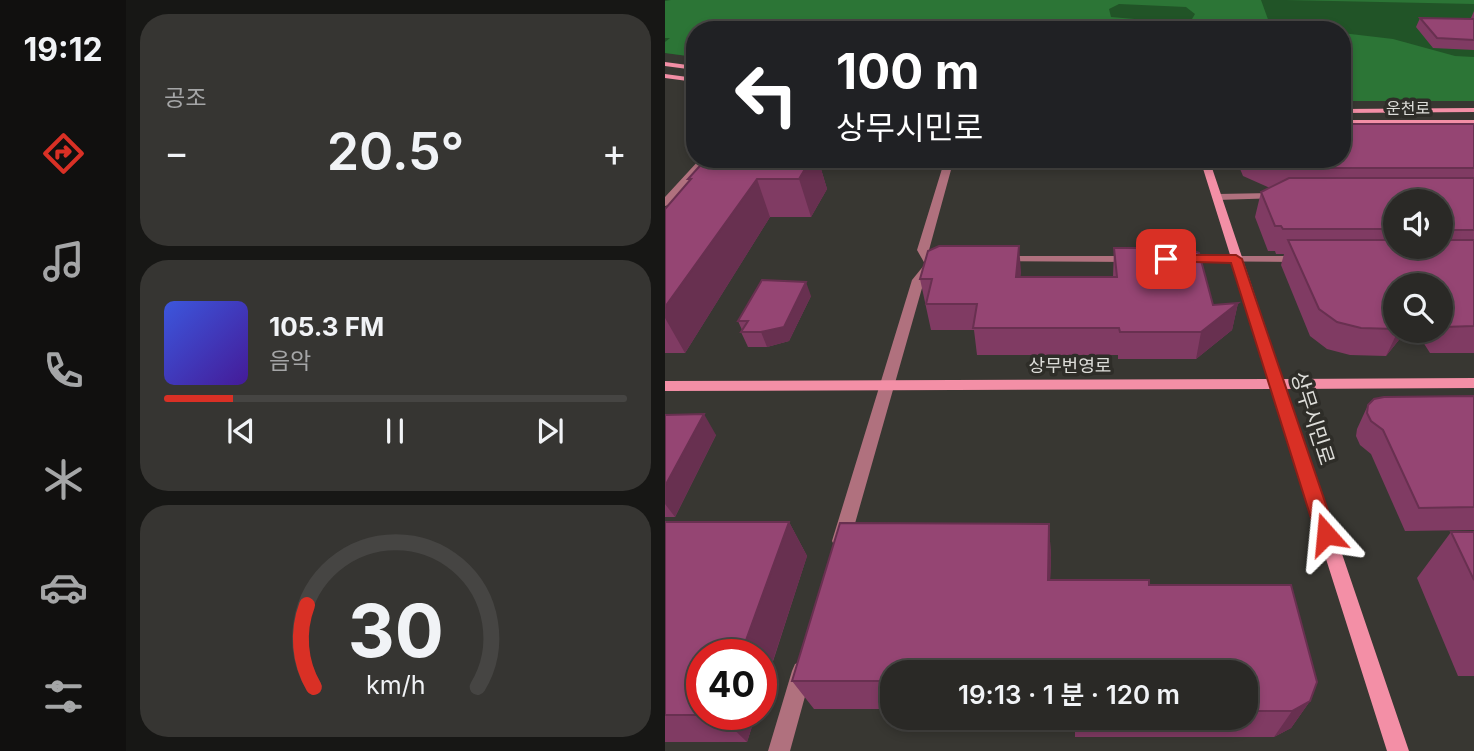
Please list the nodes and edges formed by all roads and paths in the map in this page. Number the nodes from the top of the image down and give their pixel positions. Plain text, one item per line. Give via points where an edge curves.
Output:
1 (665, 64) edge
2 (686, 67) edge
3 (665, 76) edge
4 (686, 79) edge
5 (1474, 110) edge
6 (1351, 111) edge
7 (1474, 121) edge
8 (1351, 122) edge
9 (697, 168) edge
10 (947, 168) edge
11 (1207, 168) edge
12 (1289, 196) edge
13 (1217, 197) junction
14 (665, 203) edge
15 (983, 259) edge
16 (1150, 259) edge
17 (1164, 259) edge
18 (1236, 259) junction
19 (1306, 259) edge
20 (1474, 383) edge
21 (887, 384) junction
22 (1277, 384) junction
23 (665, 386) edge
24 (837, 555) edge
25 (806, 659) edge
26 (779, 751) edge
27 (1398, 751) edge

1 - 2 street
3 - 4 street
5 - 6 street, 운천로
7 - 8 street, 운천로
9 - 14 street
10 - 21 street via 923,250 937,263 918,280
11 - 13 street, 상무시민로
12 - 13 street
13 - 18 street, 상무시민로
15 - 16 street
17 - 18 street
18 - 19 street
18 - 22 street, 상무시민로
20 - 22 street, 상무번영로
21 - 22 street, 상무번영로
21 - 23 street, 상무번영로
21 - 24 street
22 - 27 street, 상무시민로
25 - 26 street

